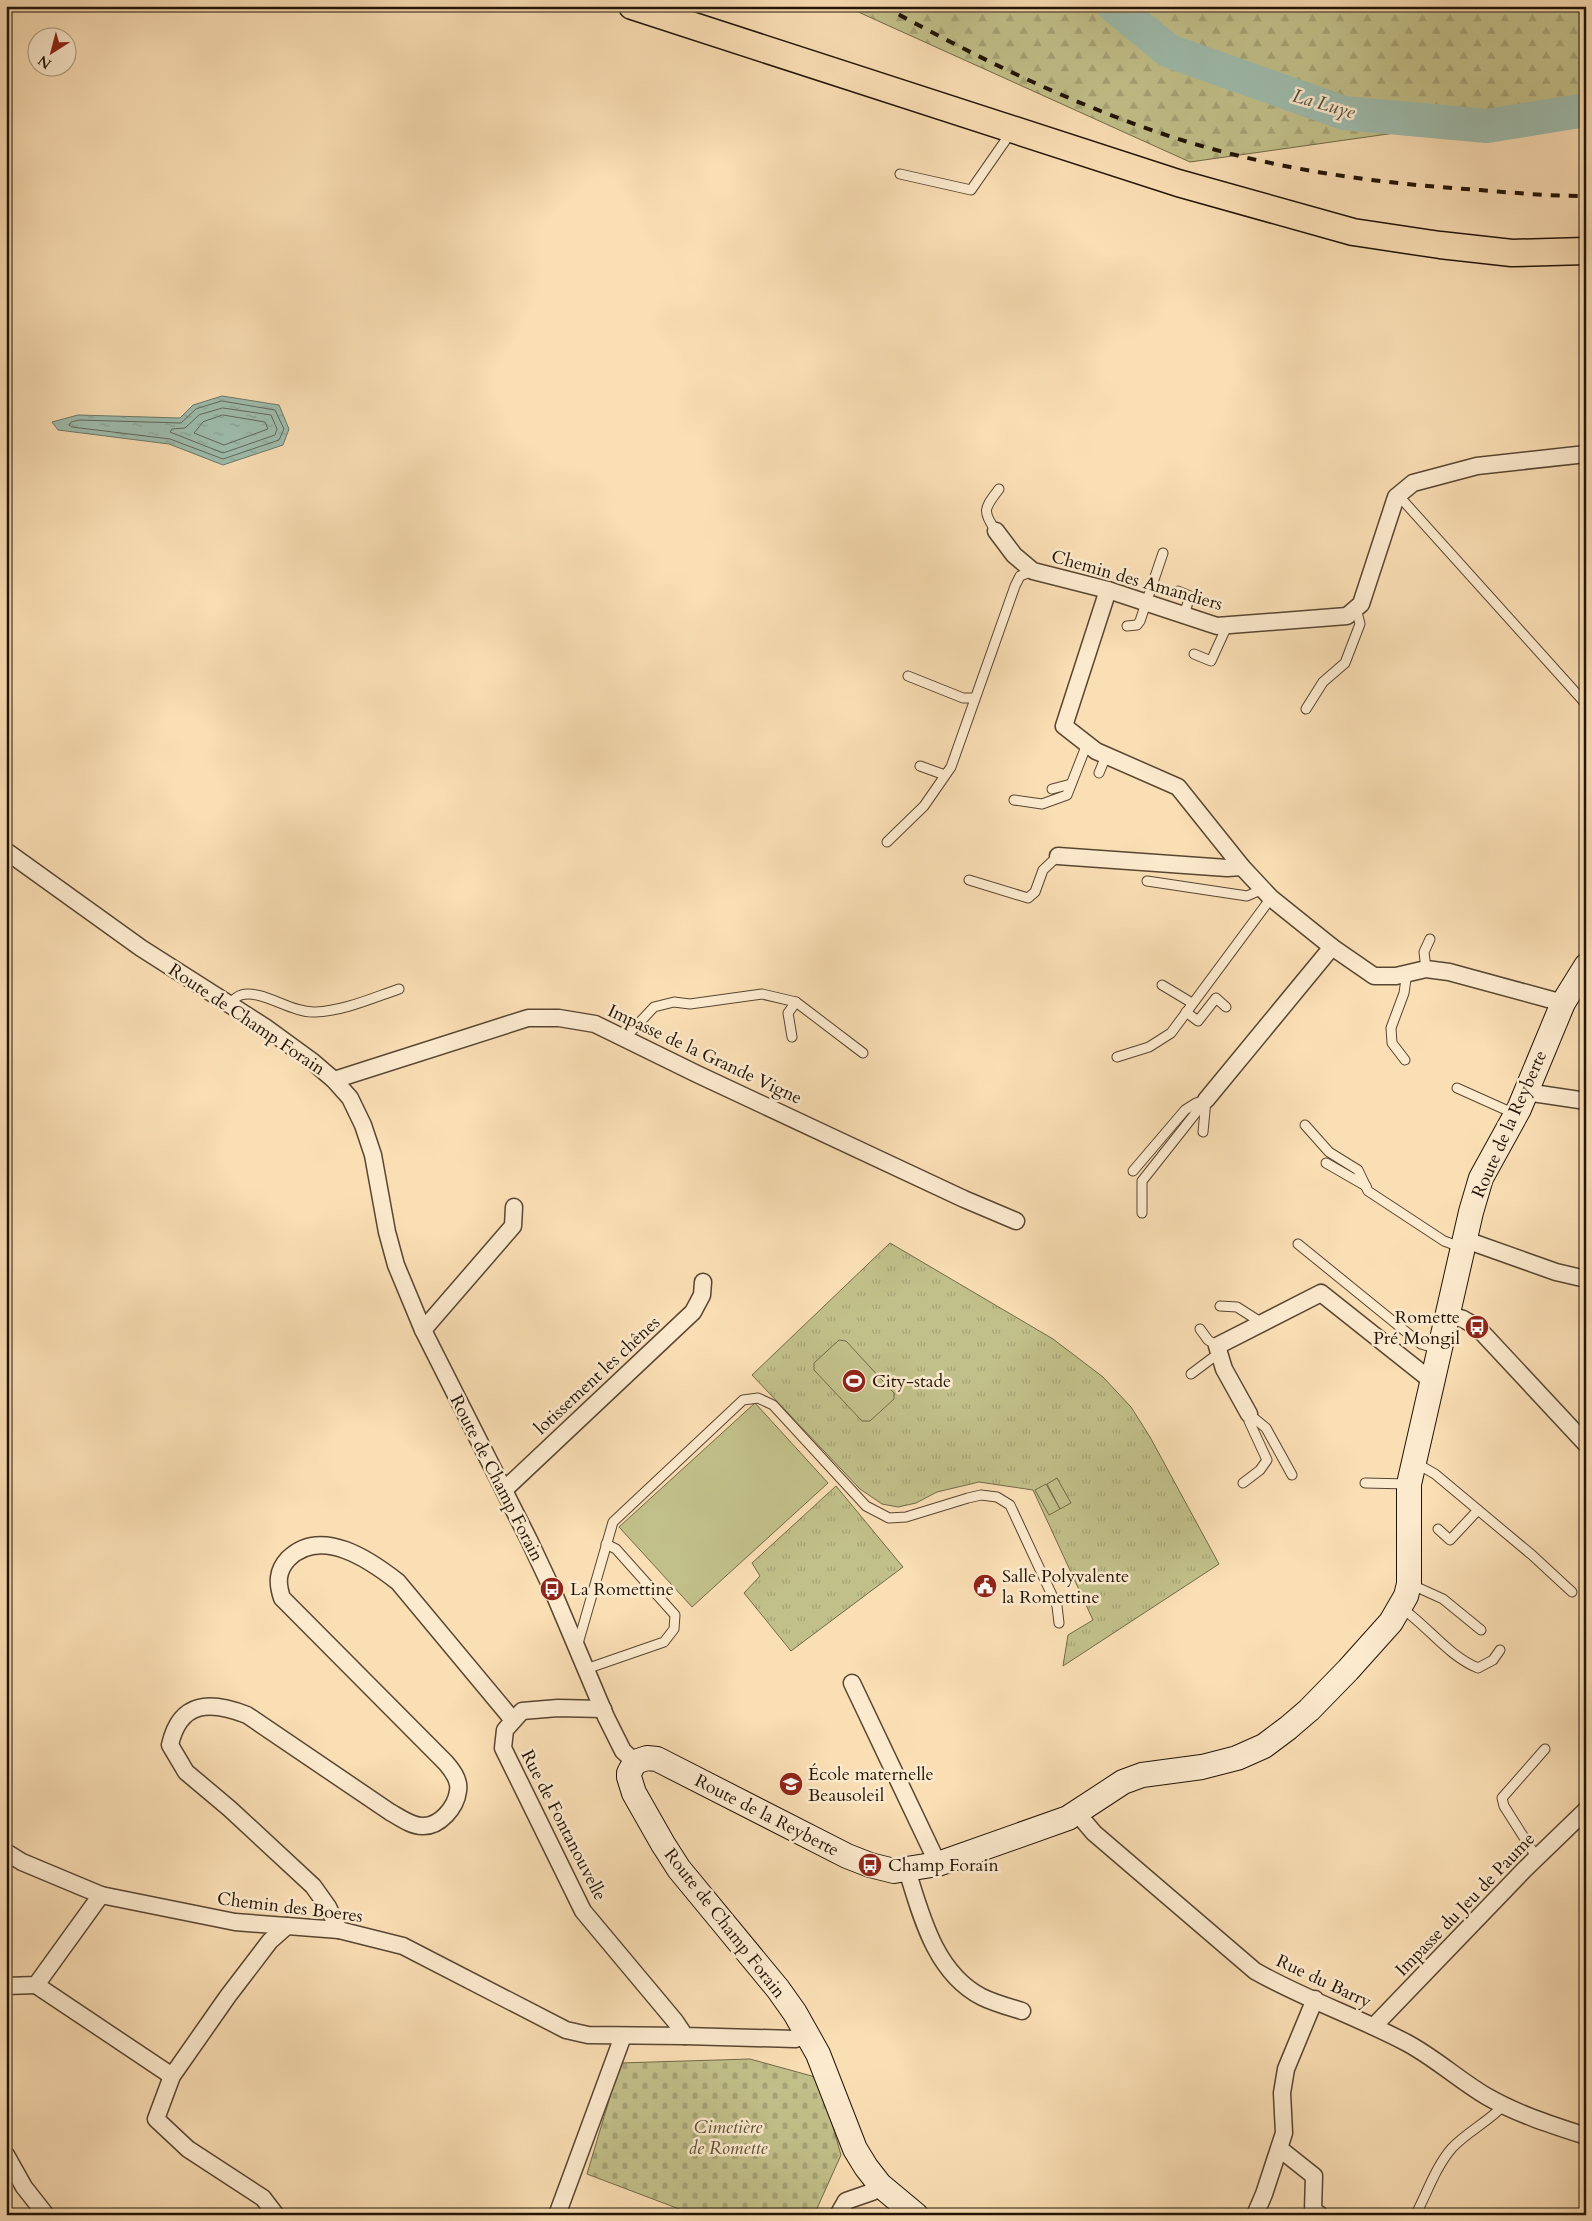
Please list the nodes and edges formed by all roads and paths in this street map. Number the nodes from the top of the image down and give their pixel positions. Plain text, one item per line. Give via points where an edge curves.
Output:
1 (632, 6) edge
2 (1013, 130) junction
3 (900, 174) dead end
4 (1586, 251) edge
5 (1586, 454) edge
6 (999, 489) dead end
7 (1398, 495) junction
8 (996, 531) joint
9 (1162, 554) dead end
10 (1033, 571) junction
11 (1108, 590) junction
12 (1178, 591) dead end
13 (1147, 603) junction
14 (1356, 608) junction
15 (1184, 615) junction
16 (1127, 626) dead end
17 (1227, 626) junction
18 (1194, 654) dead end
19 (908, 676) dead end
20 (974, 698) junction
21 (1586, 704) edge
22 (1306, 709) dead end
23 (1087, 744) junction
24 (1106, 756) junction
25 (920, 766) dead end
26 (1099, 773) dead end
27 (945, 775) junction
28 (1071, 784) junction
29 (1052, 789) dead end
30 (1014, 800) dead end
31 (888, 842) dead end
32 (6, 851) edge
33 (1058, 856) joint
34 (1242, 867) junction
35 (969, 880) dead end
36 (1147, 881) dead end
37 (1267, 893) junction
38 (1430, 939) dead end
39 (1332, 947) junction
40 (1586, 966) edge
41 (1426, 969) junction
42 (1407, 972) junction
43 (1162, 985) dead end
44 (399, 989) dead end
45 (796, 1002) junction
46 (1563, 1002) junction
47 (1192, 1003) junction
48 (229, 1004) junction
49 (1226, 1007) dead end
50 (1186, 1012) junction
51 (792, 1037) dead end
52 (625, 1038) junction
53 (863, 1053) dead end
54 (1117, 1057) dead end
55 (1405, 1060) dead end
56 (334, 1080) junction
57 (1457, 1088) dead end
58 (1526, 1092) junction
59 (1206, 1100) junction
60 (1586, 1101) edge
61 (1515, 1114) junction
62 (1305, 1125) dead end
63 (1203, 1132) dead end
64 (1326, 1163) dead end
65 (1133, 1171) dead end
66 (1366, 1186) junction
67 (514, 1207) dead end
68 (1142, 1213) dead end
69 (1016, 1221) dead end
70 (1298, 1244) dead end
71 (1465, 1244) junction
72 (1586, 1279) edge
73 (703, 1282) dead end
74 (1220, 1306) dead end
75 (1449, 1315) junction
76 (1262, 1323) junction
77 (1200, 1329) dead end
78 (423, 1330) junction
79 (1218, 1350) junction
80 (1440, 1350) junction
81 (1191, 1374) dead end
82 (1433, 1382) junction
83 (1249, 1414) junction
84 (1586, 1444) edge
85 (1412, 1473) junction
86 (1292, 1475) dead end
87 (1243, 1483) dead end
88 (1365, 1483) dead end
89 (504, 1490) junction
90 (1478, 1510) junction
91 (1438, 1530) dead end
92 (606, 1544) junction
93 (1409, 1584) junction
94 (1572, 1592) dead end
95 (1400, 1607) junction
96 (1059, 1623) dead end
97 (1481, 1630) dead end
98 (577, 1648) junction
99 (1500, 1650) dead end
100 (586, 1669) junction
101 (852, 1683) dead end
102 (603, 1709) junction
103 (512, 1719) junction
104 (1546, 1749) dead end
105 (635, 1762) junction
106 (1586, 1810) edge
107 (1077, 1813) junction
108 (6, 1852) edge
109 (1537, 1858) junction
110 (938, 1864) junction
111 (907, 1870) junction
112 (101, 1895) junction
113 (287, 1926) junction
114 (339, 1930) junction
115 (36, 1985) junction
116 (6, 1986) edge
117 (1315, 1999) junction
118 (1022, 2011) dead end
119 (1374, 2026) junction
120 (809, 2035) junction
121 (623, 2036) junction
122 (685, 2036) junction
123 (172, 2076) junction
124 (1504, 2105) junction
125 (1586, 2136) edge
126 (1280, 2150) junction
127 (6, 2155) edge
128 (880, 2185) junction
129 (46, 2215) edge
130 (276, 2215) edge
131 (557, 2215) edge
132 (838, 2215) edge
133 (916, 2215) edge
134 (1254, 2215) edge
135 (1320, 2215) edge
136 (1418, 2215) edge

1 - 2 main road
2 - 3 lane via 971,190
2 - 4 main road via 1178,183 1353,232 1512,252
5 - 7 street via 1477,466 1413,483
6 - 8 lane via 986,507 985,516
7 - 14 street via 1361,604
7 - 21 lane
8 - 10 street, Chemin des Amandiers via 1014,555
9 - 13 lane
10 - 11 street, Chemin des Amandiers
10 - 20 lane via 1020,576 1015,586
11 - 13 street, Chemin des Amandiers
11 - 23 street via 1064,726
12 - 15 lane via 1190,596
13 - 15 street, Chemin des Amandiers
13 - 16 lane via 1137,625
14 - 17 street, Chemin des Amandiers via 1346,616
14 - 22 lane via 1360,624 1345,663 1323,682
15 - 17 street, Chemin des Amandiers
17 - 18 lane via 1211,661
19 - 20 lane via 963,698
20 - 27 lane
23 - 24 street
23 - 28 lane
24 - 26 lane
24 - 34 street via 1178,787
25 - 27 lane
27 - 31 lane via 924,806
28 - 29 lane
28 - 30 lane via 1067,796 1042,804
32 - 48 street, Route de Champ Forain via 141,948
33 - 34 street
33 - 35 lane via 1043,870 1035,892 1028,898
34 - 37 street
36 - 37 lane via 1247,896
37 - 39 street
37 - 47 lane
38 - 41 lane via 1424,952
39 - 42 street via 1374,976 1396,976
39 - 59 street
40 - 46 main road, Route de la Reyberte
41 - 42 street
41 - 46 street
42 - 55 lane via 1404,993 1390,1028 1392,1043
43 - 47 lane
44 - 48 lane via 338,1009 314,1012 293,1009 252,994 240,995
45 - 51 lane via 788,1013
45 - 52 lane via 762,994 690,1004 674,1002 654,1007
45 - 53 lane
46 - 58 main road, Route de la Reyberte
47 - 50 lane
48 - 56 street, Route de Champ Forain
49 - 50 lane via 1216,998 1198,1020
50 - 54 lane via 1171,1033 1149,1048
52 - 56 street, Impasse de la Grande Vigne via 595,1024 559,1018 528,1018
52 - 69 street, Impasse de la Grande Vigne
56 - 78 street, Route de Champ Forain via 350,1098 363,1125 373,1155 396,1265
57 - 61 lane
58 - 60 street
58 - 61 main road, Route de la Reyberte
59 - 63 lane
59 - 65 lane via 1185,1110
59 - 68 lane via 1142,1181
61 - 71 main road, Route de la Reyberte via 1481,1178
62 - 66 lane via 1329,1152 1358,1170
64 - 66 lane
66 - 71 lane via 1368,1191 1444,1241
67 - 78 street via 513,1226
70 - 80 lane via 1421,1344
71 - 72 street
71 - 75 main road, Route de la Reyberte
73 - 89 street, lotissement les chênes via 702,1295 693,1312
74 - 76 lane via 1237,1307
75 - 80 main road, Route de la Reyberte
75 - 84 street via 1477,1327
76 - 79 street
76 - 82 street via 1321,1293
77 - 79 lane
78 - 89 street, Route de Champ Forain
79 - 81 lane
79 - 83 street via 1224,1369
80 - 82 main road, Route de la Reyberte
82 - 85 main road, Route de la Reyberte
83 - 86 lane via 1266,1428
83 - 87 lane via 1249,1421 1267,1460
85 - 88 lane
85 - 90 lane via 1435,1474
85 - 93 main road, Route de la Reyberte
89 - 98 street, Route de Champ Forain
90 - 91 lane via 1450,1540
90 - 94 lane
92 - 96 lane via 613,1522 743,1400 758,1398 773,1405 866,1506 889,1518 906,1517 981,1495 997,1497 1010,1505 1057,1606
92 - 98 lane
92 - 100 lane via 616,1550 675,1615 674,1629 664,1642
93 - 95 main road, Route de la Reyberte
93 - 97 lane via 1443,1599
95 - 99 lane via 1465,1663 1478,1668 1492,1660
95 - 107 main road, Route de la Reyberte via 1380,1636 1316,1704 1264,1746 1237,1758 1202,1767 1142,1775 1123,1782
98 - 100 street, Route de Champ Forain
100 - 102 street, Route de Champ Forain
101 - 110 street
102 - 103 street via 522,1711
102 - 105 street, Route de Champ Forain via 624,1751
103 - 114 street via 398,1582 382,1569 355,1553 332,1546 316,1545 299,1550 287,1560 279,1572 282,1598 446,1763 455,1774 458,1790 453,1804 434,1824 422,1826 407,1822 247,1715 226,1707 209,1705 195,1709 180,1720 170,1745 186,1772 313,1886
103 - 122 street, Rue de Fontanouvelle via 504,1730 504,1748 583,1911
104 - 109 lane via 1502,1798
105 - 111 main road, Route de la Reyberte via 657,1759 847,1856 885,1870
105 - 120 main road, Route de Champ Forain via 629,1773 631,1784 663,1844 697,1892 778,1989
106 - 109 street, Impasse du Jeu de Paume
107 - 110 main road, Route de la Reyberte
107 - 117 street, Rue du Barry via 1094,1833 1256,1971
108 - 112 street, Chemin des Boeres via 22,1862
109 - 119 street, Impasse du Jeu de Paume
110 - 111 main road, Route de la Reyberte
111 - 118 street via 938,1956 960,1980 981,1996
112 - 113 street, Chemin des Boeres via 235,1922
112 - 115 street
113 - 114 street, Chemin des Boeres
113 - 123 street via 270,1942 240,1981
114 - 121 street, Chemin des Boeres via 403,1946 566,2030 588,2035
115 - 116 street
115 - 123 street
117 - 119 street, Rue du Barry
117 - 126 street via 1286,2069 1283,2082 1284,2133
119 - 124 street, Rue du Barry via 1409,2043 1485,2096
120 - 122 street via 795,2039
120 - 128 main road, Route de Champ Forain via 855,2149
121 - 122 street, Chemin des Boeres
121 - 131 street
123 - 130 street via 156,2119 188,2149 263,2198
124 - 125 street, Rue du Barry
124 - 136 lane via 1453,2147
126 - 134 street
126 - 135 street via 1314,2176 1313,2210
127 - 129 street via 24,2187
128 - 132 street via 872,2192 846,2201
128 - 133 main road, Route de Champ Forain

